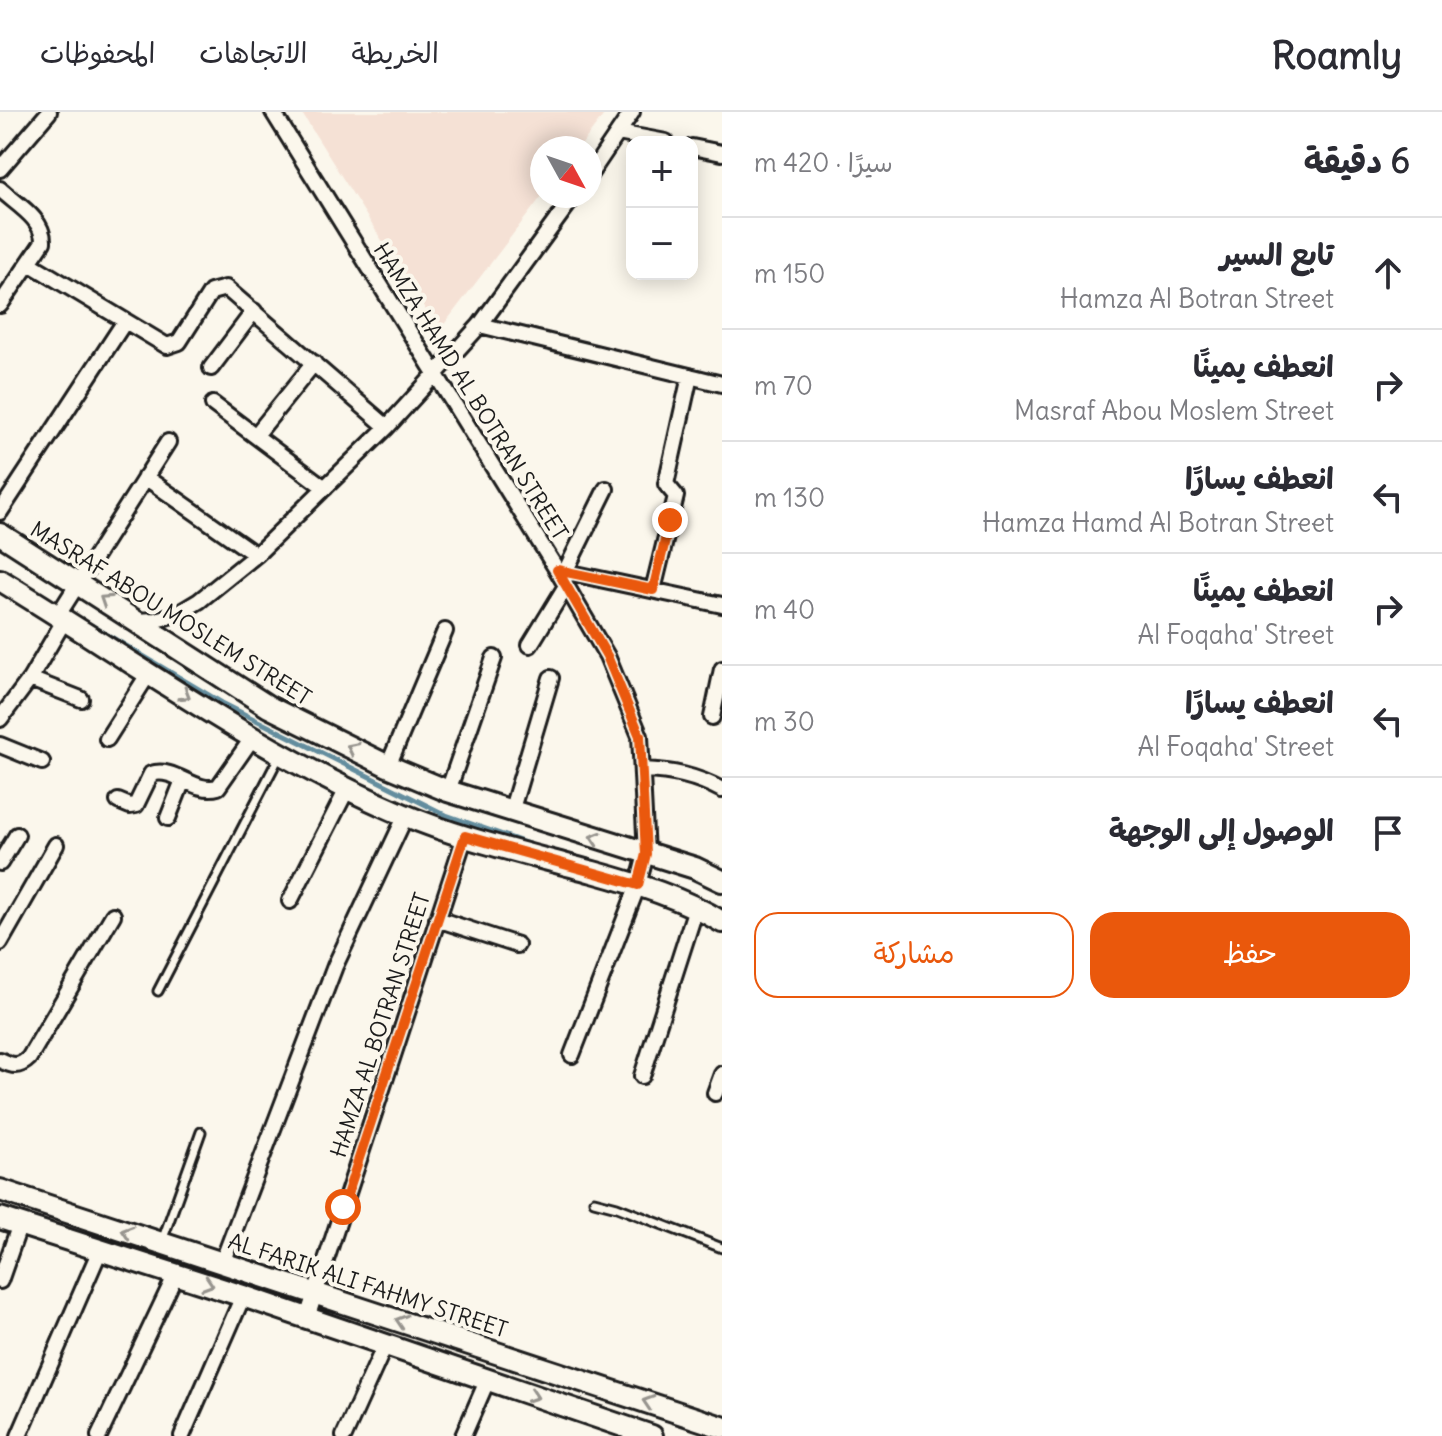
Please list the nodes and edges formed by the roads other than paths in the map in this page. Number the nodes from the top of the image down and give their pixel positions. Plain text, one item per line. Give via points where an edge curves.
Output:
1 (273, 112) edge
2 (632, 112) edge
3 (45, 113) edge
4 (618, 133) junction
5 (634, 136) edge
6 (698, 148) edge
7 (722, 153) edge
8 (602, 156) edge
9 (0, 169) edge
10 (0, 189) edge
11 (565, 208) edge
12 (29, 263) junction
13 (1, 303) edge
14 (254, 311) junction
15 (125, 321) junction
16 (480, 325) junction
17 (314, 363) junction
18 (211, 368) dead end
19 (435, 375) junction
20 (690, 376) junction
21 (722, 384) edge
22 (213, 404) dead end
23 (387, 427) junction
24 (256, 435) junction
25 (168, 442) dead end
26 (145, 477) junction
27 (325, 488) junction
28 (606, 489) dead end
29 (0, 512) edge
30 (0, 534) edge
31 (256, 555) junction
32 (563, 576) junction
33 (0, 580) edge
34 (77, 582) junction
35 (653, 590) junction
36 (722, 605) edge
37 (61, 617) junction
38 (136, 621) junction
39 (445, 631) dead end
40 (163, 638) junction
41 (530, 645) dead end
42 (494, 658) dead end
43 (722, 669) edge
44 (146, 671) junction
45 (551, 678) dead end
46 (30, 679) junction
47 (81, 699) dead end
48 (712, 717) dead end
49 (0, 719) edge
50 (253, 737) junction
51 (107, 739) dead end
52 (0, 745) edge
53 (281, 752) junction
54 (42, 762) dead end
55 (388, 766) junction
56 (643, 770) junction
57 (183, 780) junction
58 (347, 789) junction
59 (722, 790) edge
60 (448, 791) junction
61 (118, 801) dead end
62 (511, 812) junction
63 (406, 815) junction
64 (168, 818) dead end
65 (17, 835) dead end
66 (465, 836) junction
67 (56, 845) dead end
68 (646, 854) junction
69 (0, 863) edge
70 (722, 881) edge
71 (638, 885) junction
72 (290, 901) dead end
73 (696, 908) junction
74 (113, 915) dead end
75 (437, 919) junction
76 (722, 922) edge
77 (0, 943) edge
78 (517, 945) dead end
79 (158, 991) dead end
80 (572, 1055) dead end
81 (0, 1060) edge
82 (722, 1074) edge
83 (642, 1076) dead end
84 (715, 1093) dead end
85 (201, 1132) dead end
86 (0, 1190) edge
87 (594, 1201) dead end
88 (0, 1218) edge
89 (20, 1224) junction
90 (161, 1243) junction
91 (722, 1248) edge
92 (100, 1250) junction
93 (222, 1263) junction
94 (176, 1274) junction
95 (0, 1281) edge
96 (315, 1293) junction
97 (243, 1296) junction
98 (307, 1318) junction
99 (385, 1345) junction
100 (487, 1381) junction
101 (722, 1428) edge
102 (19, 1436) edge
103 (99, 1436) edge
104 (182, 1436) edge
105 (344, 1436) edge
106 (463, 1436) edge
107 (652, 1436) edge
108 (719, 1436) edge

1 - 19 street, HAMZA HAMD AL BOTRAN STREET
2 - 4 street
3 - 9 street
4 - 5 street
4 - 8 street
6 - 7 street
10 - 12 street via 43,232 43,242
11 - 16 street
12 - 13 street
12 - 15 street
14 - 15 street via 233,292 218,288 174,346 161,344
14 - 17 street
14 - 18 street
15 - 29 street
16 - 19 street
16 - 20 street
17 - 23 street
17 - 24 street
19 - 23 street
19 - 32 street, HAMZA HAMD AL BOTRAN STREET
20 - 21 street
20 - 35 street via 666,484 676,496
22 - 24 street
23 - 27 street
24 - 27 street
25 - 26 street
26 - 31 street
26 - 34 street
27 - 31 street
28 - 32 street
30 - 34 street, MASRAF ABOU MOSLEM STREET
31 - 38 street via 179,613
32 - 35 street
32 - 41 street
32 - 56 street, HAMZA HAMD AL BOTRAN STREET via 624,694 640,736
33 - 37 street
34 - 37 street
38 -> 34 street, MASRAF ABOU MOSLEM STREET
35 - 36 street
37 - 44 street
37 - 46 street
38 - 40 street, MASRAF ABOU MOSLEM STREET
39 - 55 street
40 - 44 street
55 -> 40 street, MASRAF ABOU MOSLEM STREET via 269,707
42 - 60 street
43 - 48 street
44 -> 50 street
44 - 51 street
45 - 62 street
46 - 47 street
46 - 49 street
50 - 53 street
50 - 57 street via 218,787 205,790
52 - 54 street
53 - 58 street
53 - 79 lane
55 - 60 street, MASRAF ABOU MOSLEM STREET
56 - 59 street via 692,776
56 - 68 street, HAMZA HAMD AL BOTRAN STREET
57 - 61 street via 157,772 136,805
57 - 64 street
58 - 63 street
58 - 72 street
60 - 62 street, MASRAF ABOU MOSLEM STREET
68 -> 62 street, MASRAF ABOU MOSLEM STREET
63 - 66 street
63 - 93 street via 335,966
65 - 69 street
66 - 71 street
66 - 75 street, HAMZA AL BOTRAN STREET
67 - 77 street
68 - 70 street, MASRAF ABOU MOSLEM STREET
68 - 71 street, HAMZA HAMD AL BOTRAN STREET
71 - 73 street
71 - 80 street, HAMZA HAMD AL BOTRAN STREET
73 - 76 street
73 - 83 street
74 - 81 street via 29,1058 15,1066
75 - 78 street
75 - 96 street, HAMZA AL BOTRAN STREET
82 - 84 street
85 - 90 lane
90 -> 86 street, AL FARIK ALI FAHMY STREET
87 - 91 lane
88 - 89 street
89 - 92 street
89 - 95 street
90 - 93 street, AL FARIK ALI FAHMY STREET
92 - 94 street
92 - 102 street
93 - 96 street, AL FARIK ALI FAHMY STREET
94 -> 97 street
94 - 103 street
96 - 98 street, HAMZA AL BOTRAN STREET
101 -> 96 street, AL FARIK ALI FAHMY STREET
97 - 98 street
97 - 104 street
98 - 99 street
99 - 100 street
99 - 105 street
100 - 106 street
100 -> 107 street
101 - 108 street

